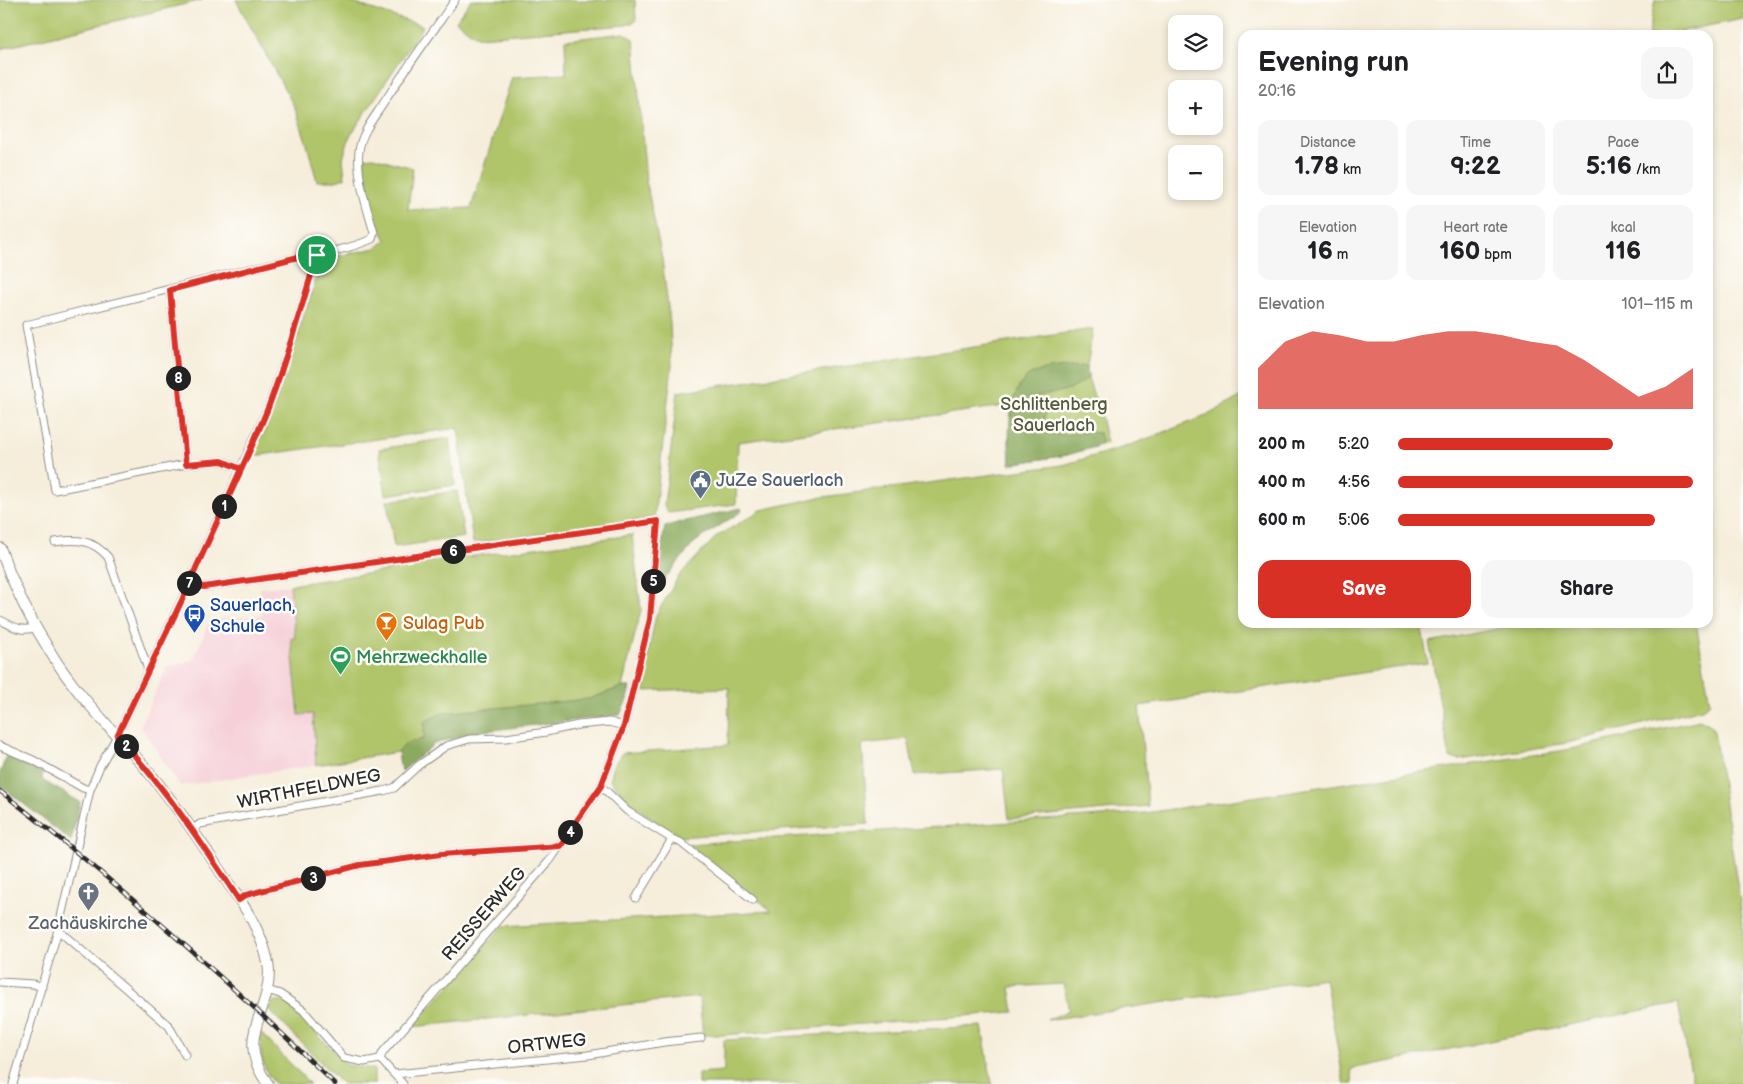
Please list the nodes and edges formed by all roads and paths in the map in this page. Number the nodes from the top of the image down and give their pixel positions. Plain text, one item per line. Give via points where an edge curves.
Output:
1 (455, 0) edge
2 (317, 255) junction
3 (170, 290) junction
4 (186, 464) junction
5 (241, 469) junction
6 (55, 542) dead end
7 (0, 548) edge
8 (189, 584) junction
9 (0, 620) edge
10 (36, 627) junction
11 (148, 670) junction
12 (624, 726) junction
13 (117, 736) junction
14 (0, 746) edge
15 (601, 786) junction
16 (90, 790) junction
17 (192, 829) junction
18 (672, 839) junction
19 (561, 846) junction
20 (636, 898) dead end
21 (239, 900) junction
22 (753, 900) dead end
23 (58, 930) junction
24 (0, 982) edge
25 (42, 987) junction
26 (267, 990) junction
27 (701, 1038) dead end
28 (185, 1055) dead end
29 (380, 1059) junction
30 (395, 1074) junction
31 (13, 1084) edge
32 (268, 1084) edge
33 (403, 1084) edge

1 - 2 street via 364,134 358,167 374,233 372,239
2 - 3 street via 302,256
2 - 5 street via 268,408
3 - 4 street
3 - 4 street via 26,325 55,490
4 - 5 street via 222,461
5 - 8 street
6 - 11 street via 74,540 98,546 108,557
7 - 10 main road via 15,587
8 - 11 street
8 - 12 street, REISSERWEG via 204,587 658,521 650,619
9 - 10 street via 28,630
10 - 13 main road via 66,675
11 - 13 street
12 - 15 street, REISSERWEG
12 - 17 street, WIRTHFELDWEG via 609,722 578,724 506,738 469,739 446,746 394,788 200,824
13 - 16 street
13 - 17 main road via 157,781
14 - 16 street
15 - 18 street via 627,811
15 - 19 street, REISSERWEG
16 - 23 street
17 - 21 main road
18 - 20 street
18 - 22 street
19 - 21 street via 441,854 360,865 246,895
19 - 29 street, REISSERWEG
21 - 26 main road via 261,937 267,955
23 - 25 street
23 - 28 street via 169,1026
24 - 25 street
25 - 31 street
26 - 29 street via 280,994 303,1010 344,1058 364,1062
26 - 32 main road via 253,1039 255,1058
27 - 30 street, ORTWEG via 588,1055
29 - 30 street
30 - 33 street

